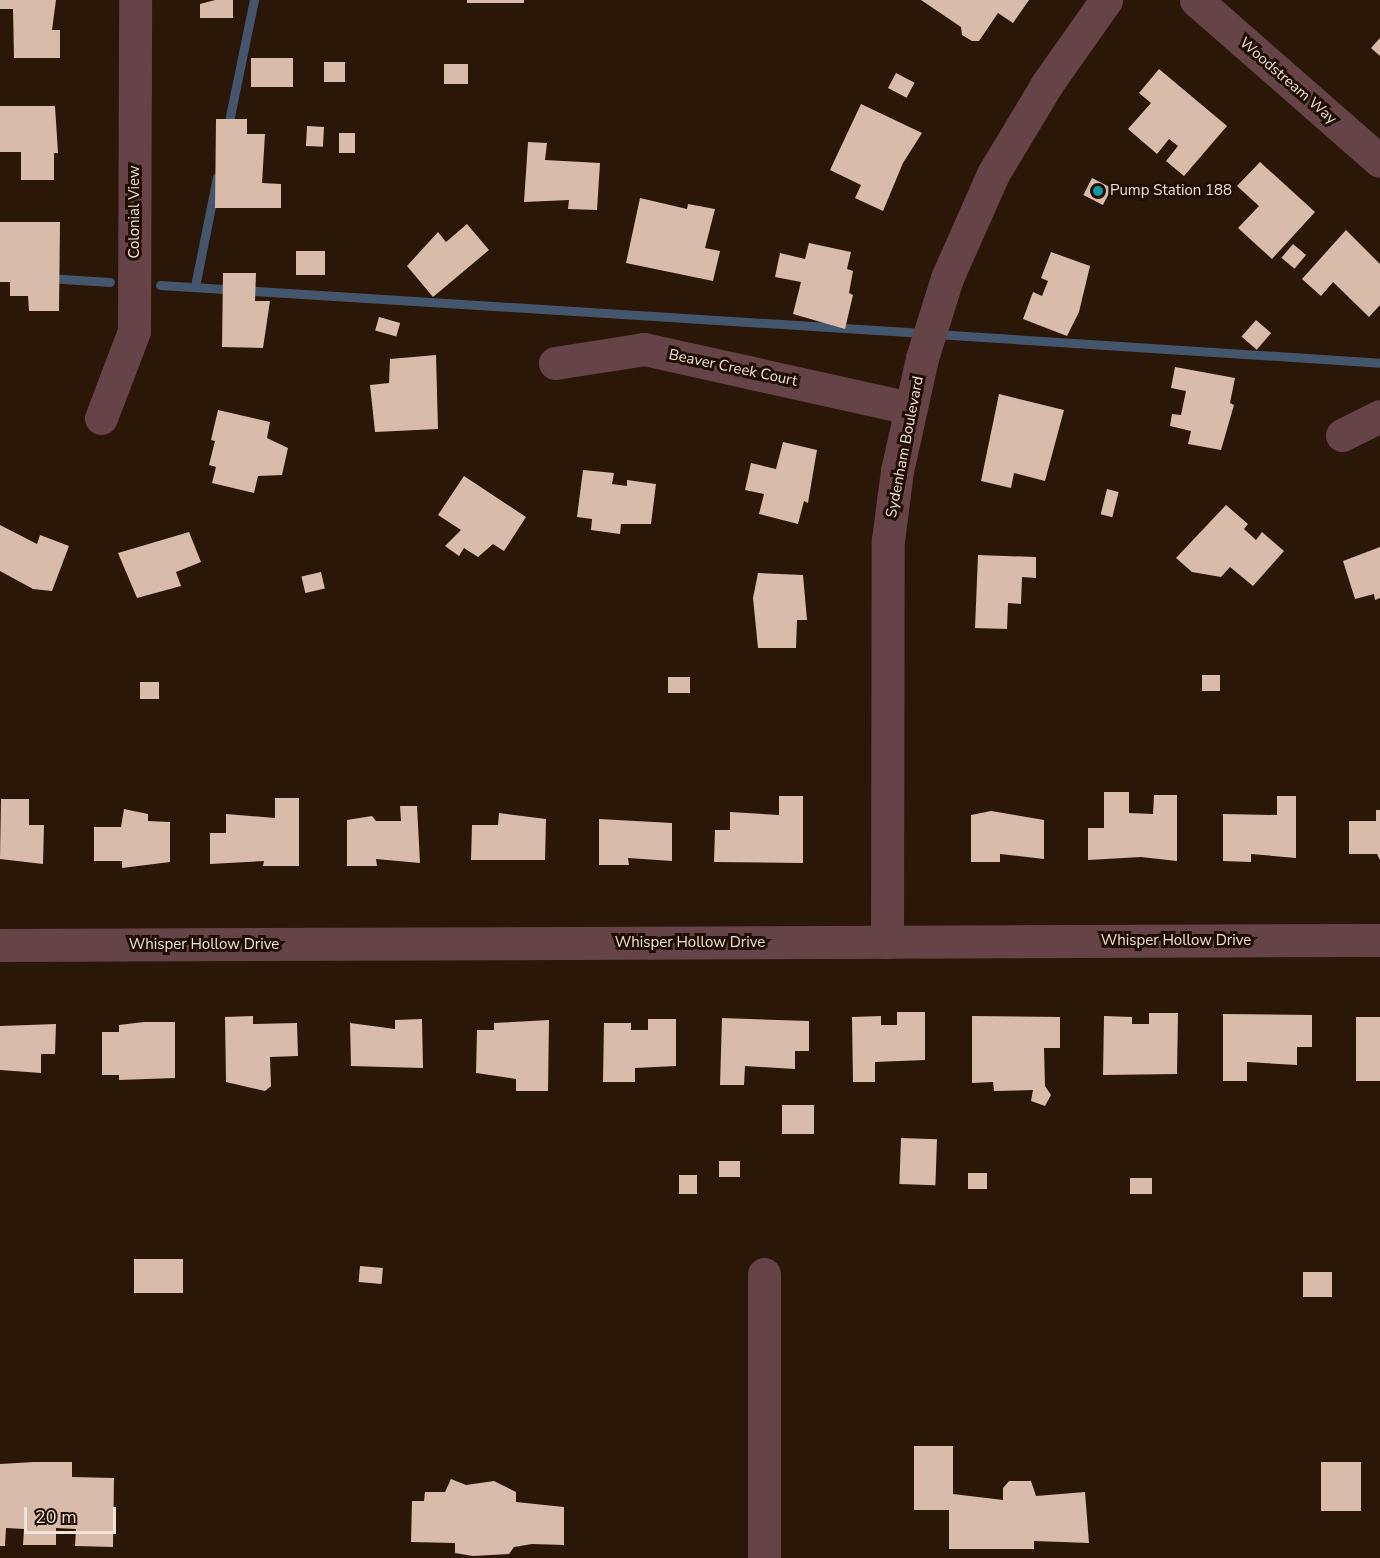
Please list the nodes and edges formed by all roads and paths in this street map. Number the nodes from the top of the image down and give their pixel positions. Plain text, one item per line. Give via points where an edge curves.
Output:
1 (135, 0) edge
2 (1106, 0) edge
3 (1196, 0) edge
4 (1380, 161) edge
5 (555, 363) dead end
6 (910, 408) junction
7 (1380, 416) edge
8 (101, 418) dead end
9 (1342, 435) dead end
10 (1380, 940) edge
11 (887, 942) junction
12 (0, 945) edge
13 (764, 1274) dead end
14 (764, 1558) edge

1 - 8 street, Colonial View via 134,331
2 - 6 street, Sydenham Boulevard via 1047,84 993,174 947,278
3 - 4 street, Woodstream Way
5 - 6 street, Beaver Creek Court via 644,349
6 - 11 street, Sydenham Boulevard via 888,540
7 - 9 street
10 - 11 street, Whisper Hollow Drive
11 - 12 street, Whisper Hollow Drive
13 - 14 street

